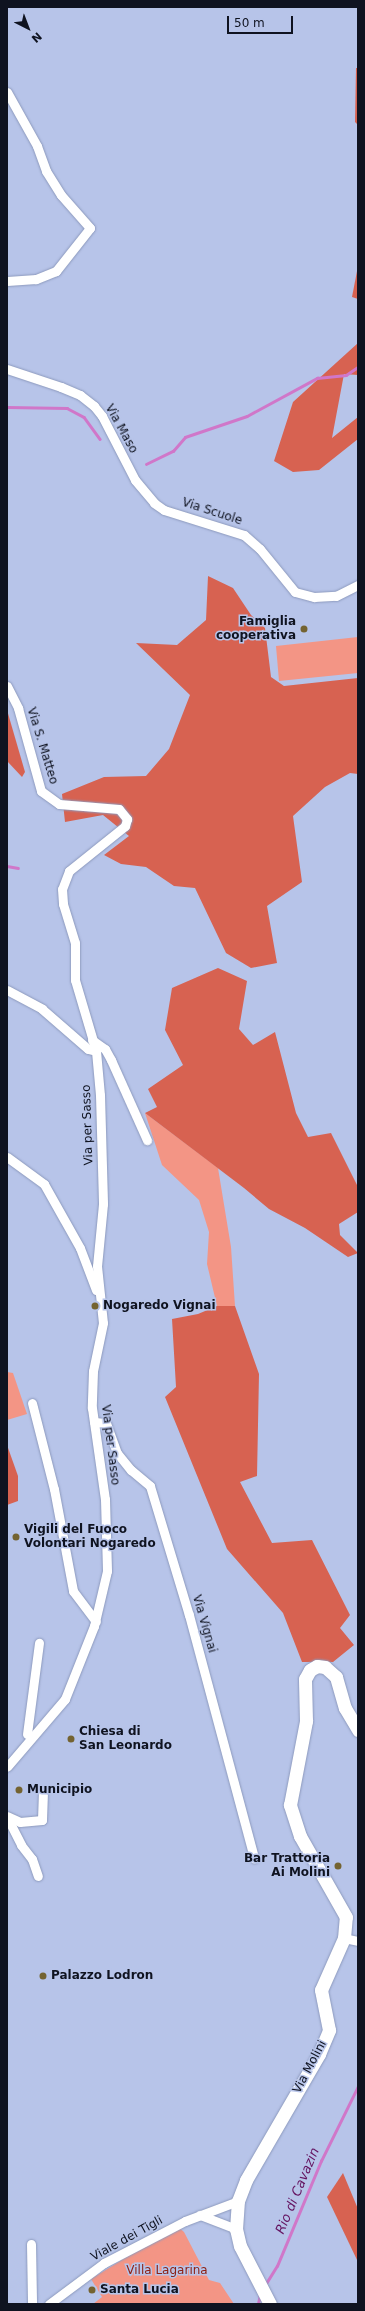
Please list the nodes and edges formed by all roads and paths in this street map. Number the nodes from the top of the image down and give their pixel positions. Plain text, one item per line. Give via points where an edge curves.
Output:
1 (7, 92) edge
2 (7, 281) edge
3 (7, 369) edge
4 (154, 503) joint
5 (358, 586) edge
6 (7, 686) edge
7 (7, 990) edge
8 (92, 1040) junction
9 (96, 1051) junction
10 (148, 1140) dead end
11 (7, 1157) edge
12 (101, 1305) junction
13 (32, 1402) dead end
14 (94, 1422) junction
15 (96, 1621) junction
16 (39, 1643) dead end
17 (358, 1730) edge
18 (27, 1734) dead end
19 (7, 1766) edge
20 (43, 1793) dead end
21 (7, 1816) edge
22 (254, 1858) dead end
23 (38, 1876) dead end
24 (344, 1938) junction
25 (358, 1941) edge
26 (238, 2201) junction
27 (200, 2215) junction
28 (236, 2229) junction
29 (31, 2244) dead end
30 (265, 2294) edge
31 (32, 2304) edge
32 (49, 2304) edge

1 - 2 street via 37,146 46,171 61,195 90,228 56,271 36,279
3 - 4 street, Via Maso via 80,395 94,406 102,416 135,480
4 - 5 street, Via Scuole via 164,510 244,535 260,549 295,592 314,597 336,596
6 - 8 street, Via S. Matteo via 18,708 41,791 59,804 119,809 127,819 126,826 69,871 62,889 63,904 75,943 75,980
7 - 9 street via 42,1009 88,1049
8 - 9 street, Via S. Matteo
8 - 10 street via 105,1049
9 - 12 street, Via per Sasso via 103,1204 97,1266
11 - 12 street via 44,1184 80,1248
12 - 14 street, Via per Sasso via 101,1341 93,1371
13 - 15 street via 54,1489 73,1591
14 - 15 street, Via per Sasso via 105,1499 107,1571
14 - 22 street, Via Vignai via 106,1423 117,1453 130,1470 150,1486 189,1615
15 - 19 street, Via per Sasso via 65,1699
16 - 18 street
17 - 24 main road, Via Molini via 345,1708 336,1677 325,1667 317,1666 310,1670 305,1679 305,1727 290,1805 300,1836 346,1917
20 - 21 street via 42,1820 20,1822
21 - 23 street via 21,1846 32,1859
24 - 25 street
24 - 26 main road, Via Molini via 321,1990 329,2030 319,2054 246,2180
26 - 27 street, Viale dei Tigli
26 - 28 main road, Via Molini
27 - 28 street
27 - 32 street, Viale dei Tigli via 104,2263
28 - 30 main road, Via Molini via 240,2246
29 - 31 street

